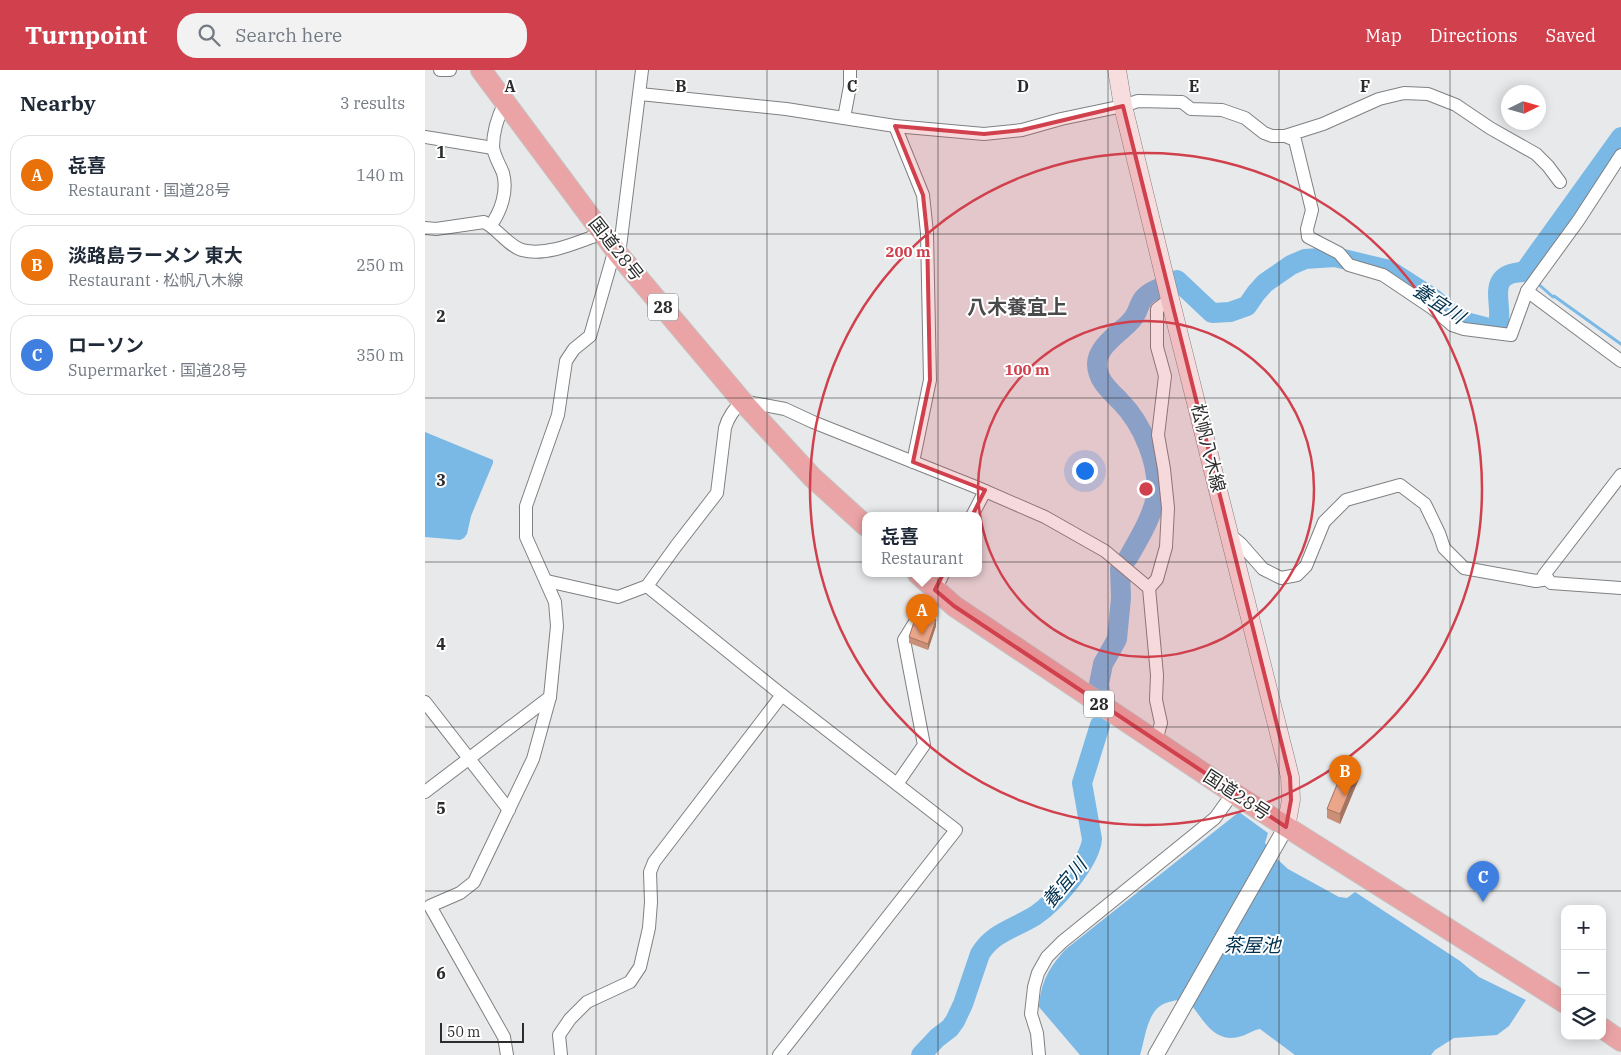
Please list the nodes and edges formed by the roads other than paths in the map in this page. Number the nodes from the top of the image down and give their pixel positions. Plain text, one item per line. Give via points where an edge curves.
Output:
1 (440, 70) edge
2 (450, 70) edge
3 (481, 70) edge
4 (642, 70) edge
5 (850, 70) edge
6 (1117, 70) edge
7 (640, 94) junction
8 (505, 102) junction
9 (1123, 106) junction
10 (844, 118) junction
11 (895, 126) junction
12 (1285, 136) junction
13 (425, 137) edge
14 (493, 148) junction
15 (1621, 155) edge
16 (1560, 182) dead end
17 (491, 225) junction
18 (425, 228) edge
19 (612, 246) junction
20 (1528, 289) junction
21 (1170, 299) junction
22 (1621, 361) edge
23 (742, 401) junction
24 (913, 462) junction
25 (1621, 475) edge
26 (985, 491) junction
27 (974, 512) edge
28 (862, 522) edge
29 (1230, 535) junction
30 (926, 577) edge
31 (1548, 579) junction
32 (547, 581) junction
33 (939, 582) edge
34 (647, 586) junction
35 (1149, 588) junction
36 (1621, 588) edge
37 (782, 696) junction
38 (550, 698) junction
39 (425, 702) edge
40 (1156, 741) junction
41 (469, 758) junction
42 (897, 784) junction
43 (425, 792) edge
44 (1233, 793) junction
45 (509, 810) junction
46 (1286, 827) junction
47 (1561, 1000) edge
48 (1606, 1031) edge
49 (1621, 1041) edge
50 (507, 1055) edge
51 (561, 1055) edge
52 (779, 1055) edge
53 (1039, 1055) edge
54 (1156, 1055) edge

1 - 2 street
3 - 8 highway, 国道28号 / 28
4 - 7 street
5 - 10 street
6 - 9 main road, 松帆八木線
7 - 10 street
7 - 19 street
8 - 14 street via 497,117
8 - 19 highway, 国道28号 / 28
9 - 11 street via 1022,130 984,134
9 - 12 street via 1139,101 1182,102 1191,109 1223,110 1245,118 1264,133
9 - 21 main road, 松帆八木線
10 - 11 street
11 - 24 street via 923,195 927,233 930,380
12 - 16 street via 1323,124 1379,99 1404,93 1428,94 1456,105 1536,154
12 - 20 street via 1295,140 1312,210 1308,237 1339,253 1349,265 1383,275 1452,325 1464,329 1511,335
13 - 14 street
14 - 17 street via 503,175 505,193 497,218
15 - 20 street
17 - 18 street via 484,222
17 - 19 street via 522,250
19 - 23 highway, 国道28号 / 28
19 - 32 street via 590,336 574,349 566,361 558,415 527,506 526,537
20 - 22 street
21 - 29 main road, 松帆八木線
21 - 35 street via 1157,309 1157,347 1165,376 1158,435 1168,508 1165,547 1157,579
23 - 24 street via 785,408
23 - 28 highway, 国道28号 / 28 via 812,478
23 - 34 street via 727,420 717,493
24 - 26 street
25 - 31 street via 1544,575
26 - 27 street
26 - 35 street via 1045,517 1105,551
29 - 31 street via 1263,569 1281,578 1297,575 1306,566 1324,522 1346,500 1400,485 1425,504 1444,548 1464,568 1536,581
29 - 46 main road, 松帆八木線 via 1290,777 1291,800
30 - 33 highway, 国道28号 / 28
31 - 36 street via 1551,583
32 - 34 street via 618,597
32 - 38 street via 555,602 557,626
33 - 40 highway, 国道28号 / 28 via 954,606
33 - 42 street via 904,640 924,745
34 - 37 street
35 - 40 street via 1157,675 1156,700 1161,723
37 - 42 street
37 - 51 street via 654,862 650,872 649,928 640,967 630,982 587,1002 570,1020 559,1034
38 - 41 street
38 - 45 street via 533,759
39 - 41 street
40 - 44 highway, 国道28号 / 28
41 - 43 street
41 - 45 street
42 - 52 street via 956,830
44 - 46 highway, 国道28号 / 28
44 - 53 street via 1215,818 1047,957 1034,987 1031,1014
45 - 50 street via 474,882 460,893 430,906 504,1037
46 - 47 highway, 国道28号 / 28
46 - 54 street
48 - 49 highway

